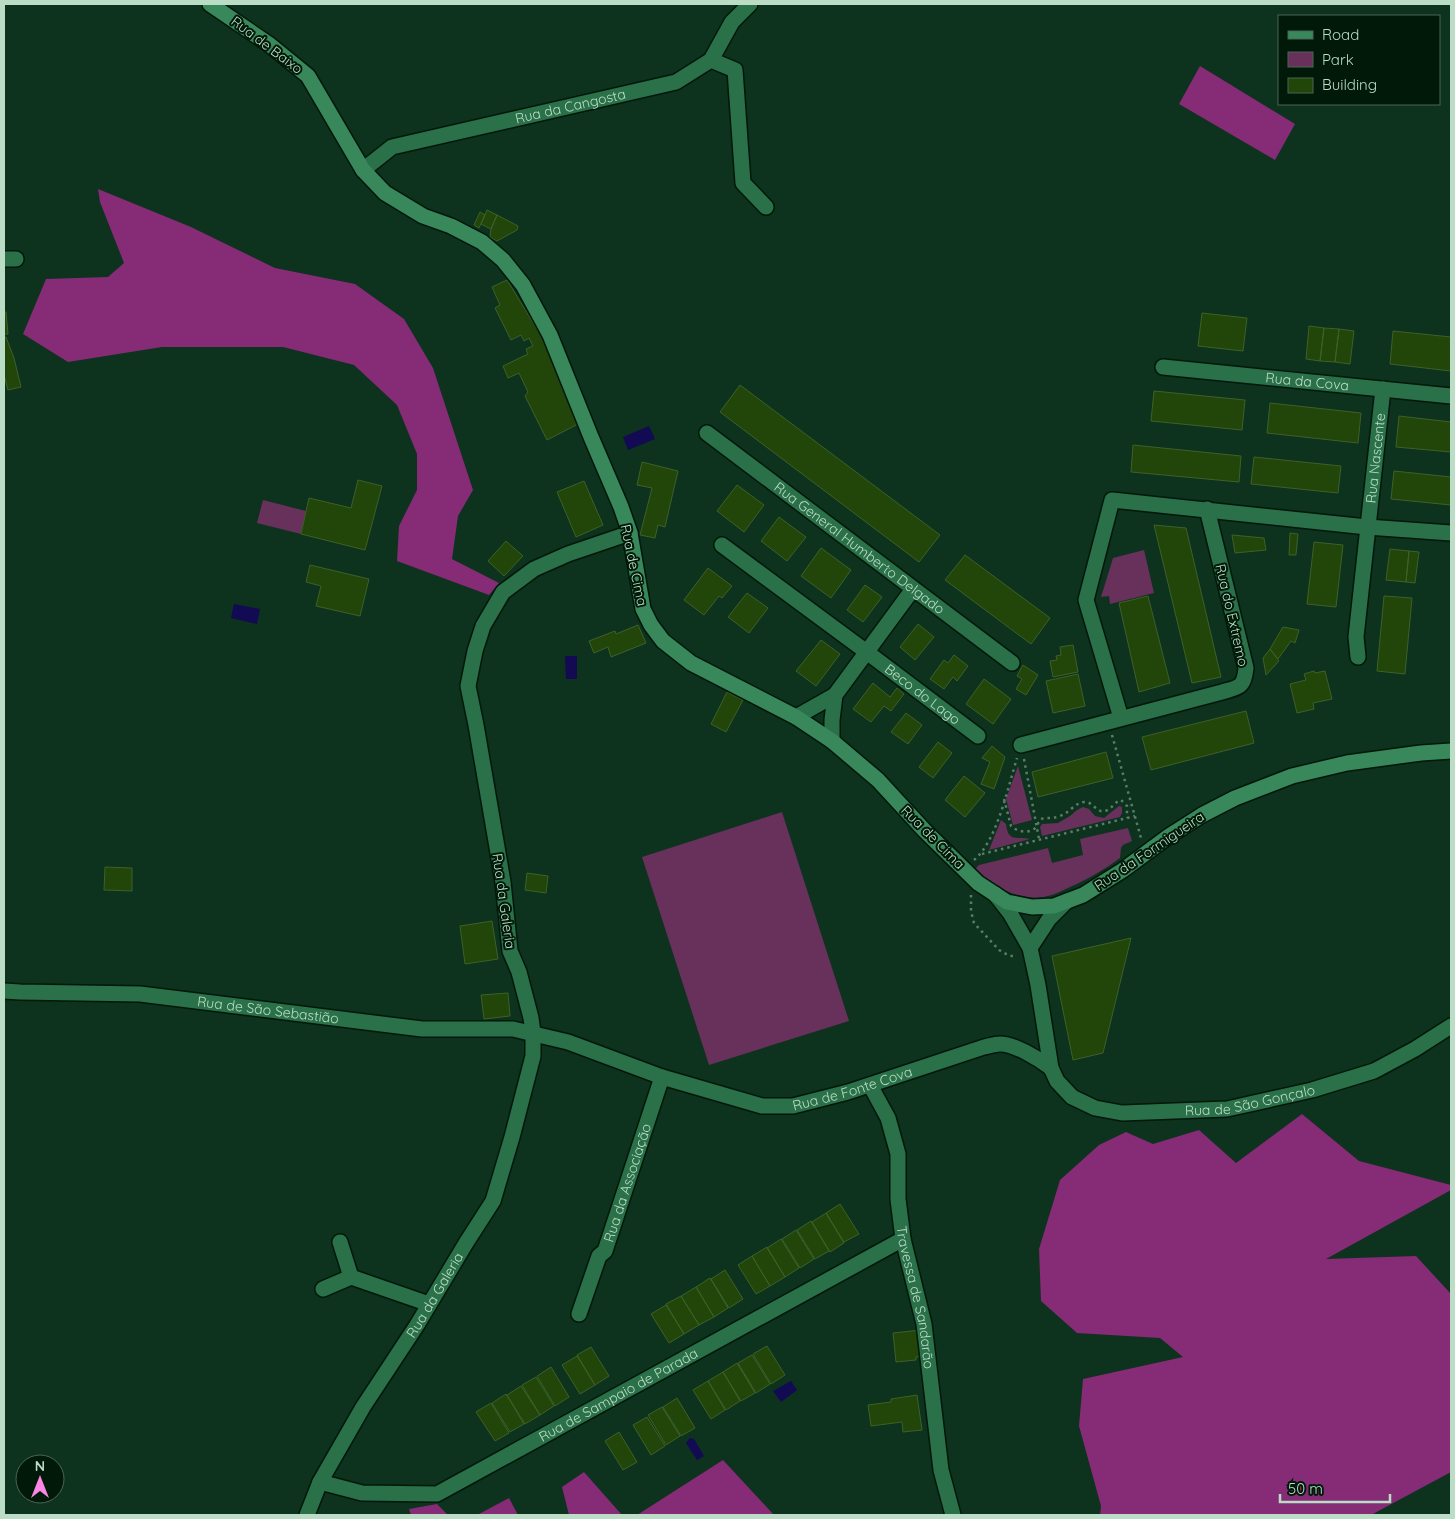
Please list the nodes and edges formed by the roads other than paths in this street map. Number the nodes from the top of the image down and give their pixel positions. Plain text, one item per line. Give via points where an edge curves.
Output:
1 (210, 4) edge
2 (750, 4) edge
3 (711, 60) junction
4 (363, 170) junction
5 (766, 207) dead end
6 (1163, 367) dead end
7 (1383, 389) junction
8 (1451, 396) edge
9 (707, 433) dead end
10 (1207, 509) junction
11 (1367, 527) junction
12 (630, 533) junction
13 (1451, 533) edge
14 (722, 545) dead end
15 (913, 589) junction
16 (868, 653) junction
17 (1358, 658) dead end
18 (1012, 663) dead end
19 (835, 695) junction
20 (796, 718) junction
21 (1114, 720) junction
22 (978, 736) dead end
23 (832, 741) junction
24 (1022, 745) road end
25 (1451, 751) edge
26 (994, 893) junction
27 (1066, 901) junction
28 (1031, 953) junction
29 (4, 990) edge
30 (1451, 1026) edge
31 (533, 1033) junction
32 (1051, 1068) junction
33 (662, 1077) junction
34 (870, 1085) junction
35 (903, 1239) junction
36 (340, 1242) dead end
37 (351, 1277) junction
38 (322, 1289) dead end
39 (429, 1304) junction
40 (579, 1314) dead end
41 (320, 1482) junction
42 (307, 1515) edge
43 (953, 1515) edge

1 - 4 main road, Rua de Baixo via 308,76
2 - 3 street, Rua da Cangosta via 732,22
3 - 4 street, Rua da Cangosta via 676,82 392,147
3 - 5 street via 735,70 743,183
4 - 12 main road, Rua de Cima via 385,194 422,216 482,242 503,260 523,285 550,335
6 - 7 street, Rua da Cova
7 - 8 street, Rua da Cova
7 - 11 street, Rua Nascente
9 - 15 street, Rua General Humberto Delgado
10 - 11 street
10 - 21 street, Rua do Extremo via 1246,668 1245,680 1238,687 1222,692
10 - 21 street via 1112,500 1086,600
11 - 13 street
11 - 17 street, Rua Nascente via 1356,637
12 - 20 main road, Rua de Cima via 643,609 663,641 691,663
12 - 31 street, Rua da Galeria via 534,569 503,592 483,626 468,686 503,882 510,951
14 - 16 street, Beco do Lago
15 - 16 street
15 - 18 street, Rua General Humberto Delgado
16 - 19 street
16 - 22 street, Beco do Lago
19 - 20 street
19 - 23 street
20 - 23 main road, Rua de Cima
21 - 24 street, Rua do Extremo
23 - 26 main road, Rua de Cima via 878,780 978,883
25 - 27 main road, Rua da Formigueira via 1347,763 1292,776 1235,798 1202,814 1123,870
26 - 27 main road, Rua da Formigueira via 1007,902 1032,907 1054,906
26 - 28 street via 1010,912
27 - 28 street via 1050,919
28 - 32 street
29 - 31 street, Rua de São Sebastião via 140,994 422,1029 513,1029
30 - 32 street, Rua de São Gonçalo via 1374,1071 1312,1090 1228,1109 1122,1112 1096,1108 1072,1097 1057,1081
31 - 33 street, Rua de Fonte Cova via 568,1042
31 - 39 street, Rua da Galeria via 533,1056 493,1201
32 - 34 street, Rua de Fonte Cova via 1022,1050 1002,1044
33 - 34 street, Rua de Fonte Cova via 762,1106 793,1106
33 - 40 street, Rua da Associação via 605,1251 599,1256
34 - 35 street, Travessa de Sandarão via 888,1118 898,1154 898,1199
35 - 41 street, Rua de Sampaio de Parada via 437,1494 362,1493
35 - 43 street, Travessa de Sandarão via 924,1324 941,1470
36 - 37 street
37 - 38 street
37 - 39 street
39 - 41 street, Rua da Galeria
41 - 42 street, Rua da Galeria

